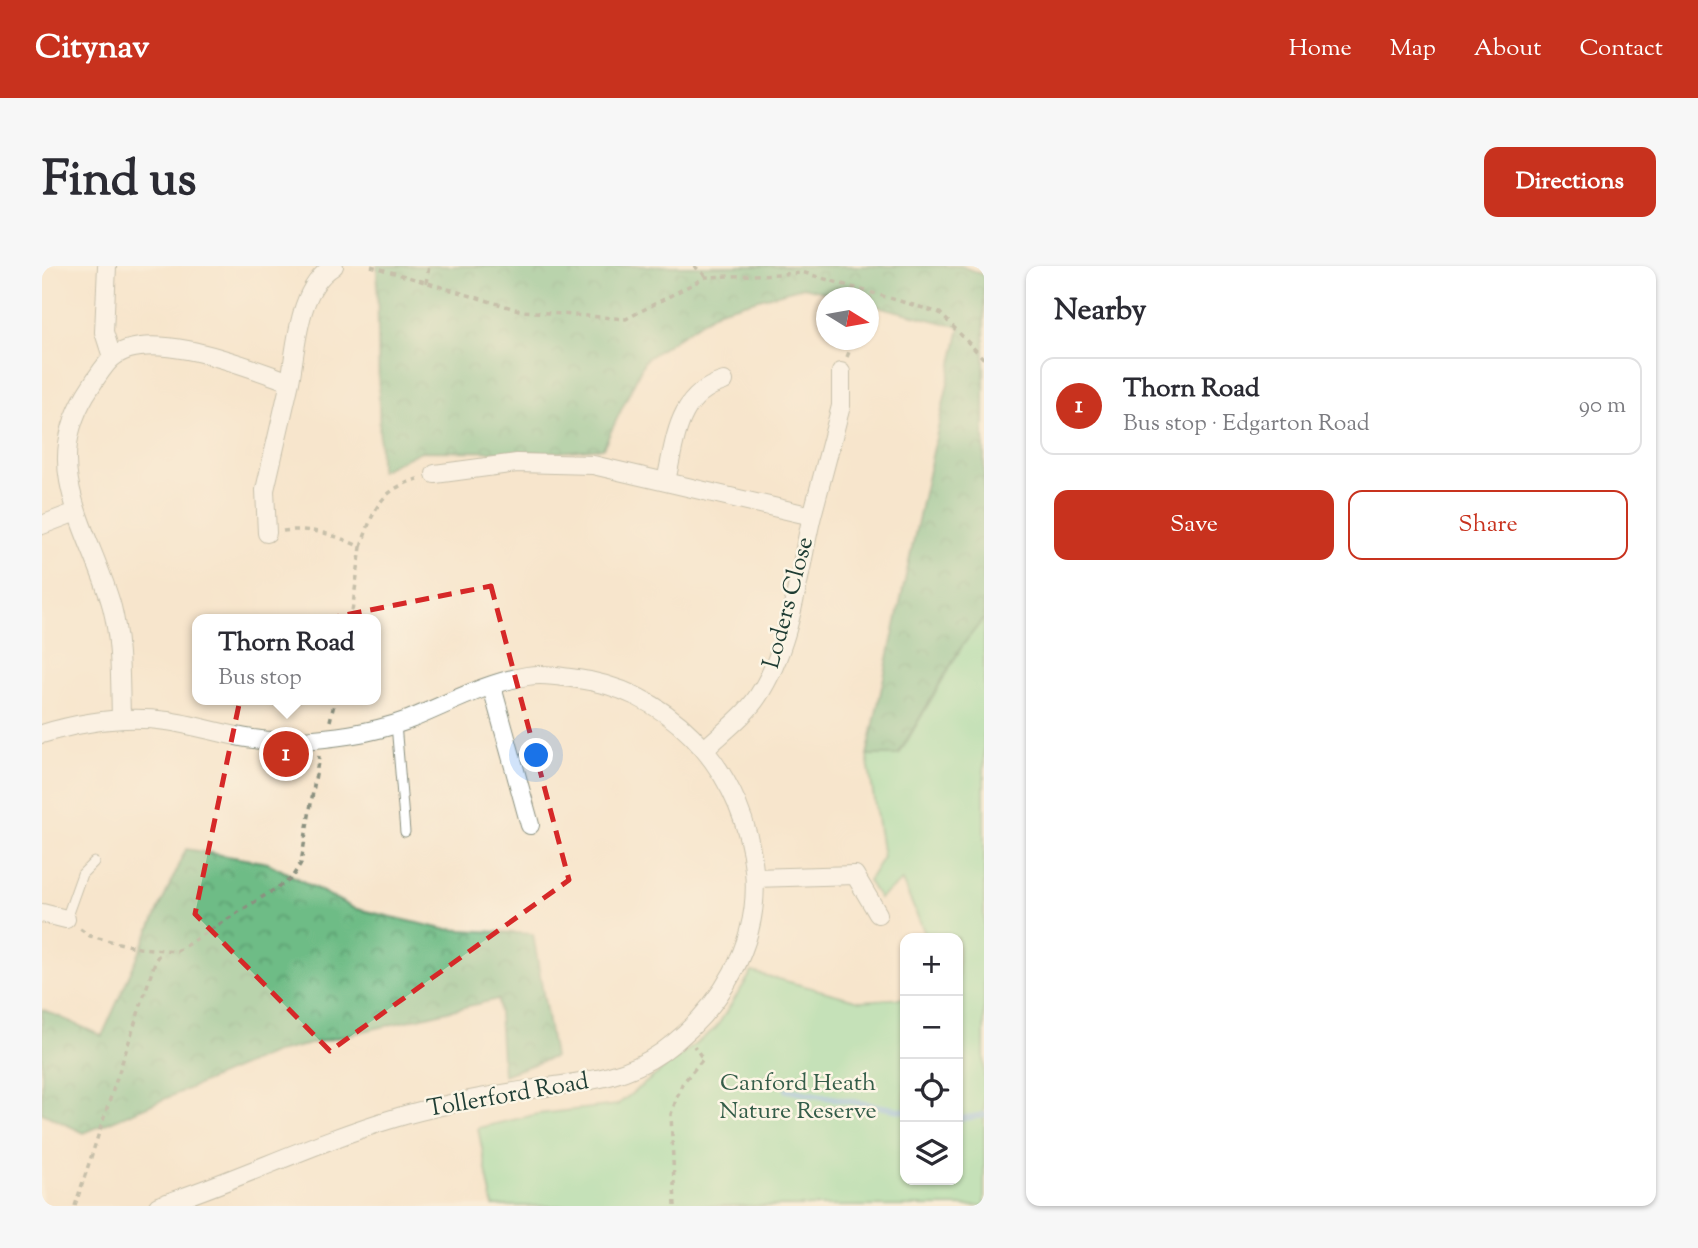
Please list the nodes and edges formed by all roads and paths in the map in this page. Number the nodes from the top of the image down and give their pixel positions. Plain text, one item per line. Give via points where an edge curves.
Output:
1 (107, 266) edge
2 (334, 266) edge
3 (371, 266) edge
4 (429, 266) edge
5 (694, 266) edge
6 (706, 277) junction
7 (426, 283) junction
8 (852, 287) edge
9 (879, 295) edge
10 (112, 357) junction
11 (984, 359) edge
12 (841, 372) dead end
13 (724, 381) dead end
14 (290, 382) junction
15 (435, 474) joint
16 (666, 481) junction
17 (76, 512) junction
18 (812, 516) junction
19 (42, 525) edge
20 (267, 533) joint
21 (361, 547) junction
22 (352, 614) edge
23 (492, 687) junction
24 (121, 719) junction
25 (396, 724) junction
26 (42, 734) edge
27 (320, 739) junction
28 (705, 749) junction
29 (530, 825) dead end
30 (405, 832) dead end
31 (94, 862) dead end
32 (755, 878) junction
33 (42, 913) edge
34 (878, 914) dead end
35 (66, 919) junction
36 (162, 951) junction
37 (685, 1033) junction
38 (187, 1201) edge
39 (75, 1206) edge
40 (158, 1206) edge
41 (675, 1206) edge

1 - 10 street via 104,332
2 - 14 street via 320,275 308,298
3 - 7 path
4 - 7 path
5 - 6 path
6 - 7 path via 626,319 522,312
6 - 8 path via 805,273
9 - 11 path via 940,313
10 - 14 street via 139,348 169,346
10 - 17 street via 75,412 67,442
12 - 18 street, Loders Close via 841,405
13 - 16 street via 696,394 680,419
14 - 20 street via 265,490
15 - 16 street, Loders Close via 517,463 593,466
15 - 21 path via 397,485 373,510
16 - 18 street, Loders Close
17 - 19 street
17 - 24 street via 112,609
18 - 28 street, Loders Close via 771,675 757,698
20 - 21 path via 302,528
21 - 22 path
23 - 25 street, Tollerford Road
23 - 28 street, Tollerford Road via 528,676 603,684 638,696 668,715
23 - 29 street
24 - 26 street, Tollerford Road
24 - 27 street, Tollerford Road via 166,721 281,742
25 - 27 street, Tollerford Road
25 - 30 lane
27 - 36 path via 301,863 291,879 188,946
28 - 32 street, Tollerford Road via 745,817
31 - 35 lane via 82,874
32 - 34 street via 855,875
32 - 37 street, Tollerford Road via 740,957 726,987
33 - 35 street
35 - 36 path via 90,936
36 - 39 path
37 - 38 street, Tollerford Road via 631,1070 593,1082 485,1097 398,1117 334,1138
37 - 41 path via 703,1059 682,1084 671,1114
38 - 40 street, Tollerford Road

